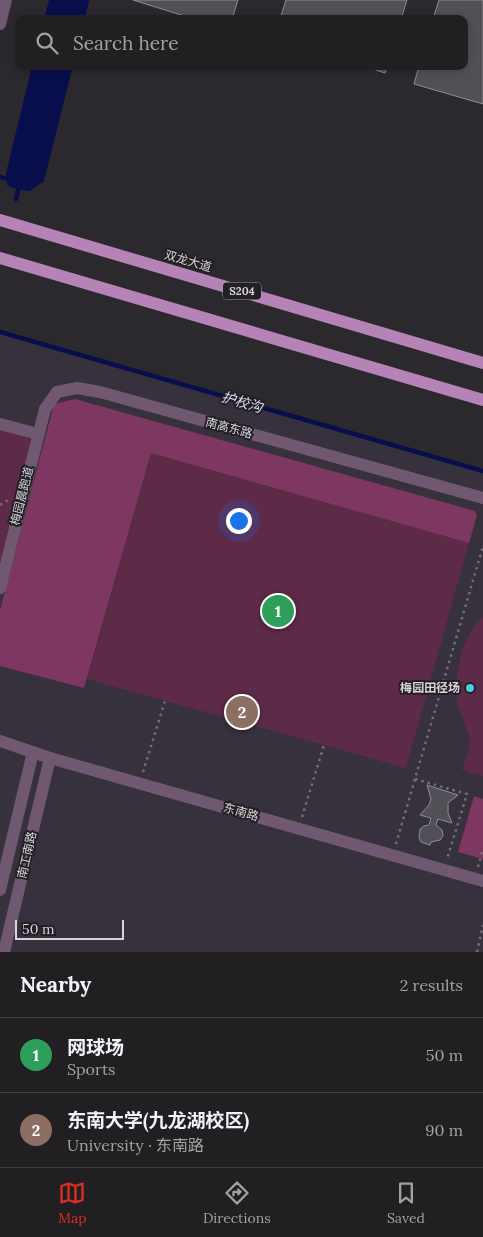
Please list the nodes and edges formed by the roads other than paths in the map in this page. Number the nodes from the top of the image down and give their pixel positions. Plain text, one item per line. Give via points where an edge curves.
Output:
1 (6, 0) edge
2 (0, 24) edge
3 (0, 220) edge
4 (0, 258) edge
5 (483, 363) edge
6 (483, 400) edge
7 (0, 424) edge
8 (38, 434) junction
9 (483, 498) edge
10 (0, 588) edge
11 (0, 741) edge
12 (34, 752) junction
13 (50, 758) junction
14 (3, 862) edge
15 (479, 880) edge
16 (0, 890) edge
17 (4, 952) edge

1 - 2 street
3 - 5 main road, 双龙大道 / S204
4 - 6 main road
7 - 8 street
8 - 9 street, 南高东路 via 45,409 58,392 77,388
8 - 10 street, 梅园晨跑道
11 - 12 street, 东南路
12 - 13 street, 东南路
12 - 14 street, 南工南路
13 - 15 street, 东南路
13 - 17 street, 南工南路
14 - 16 street, 南工南路

